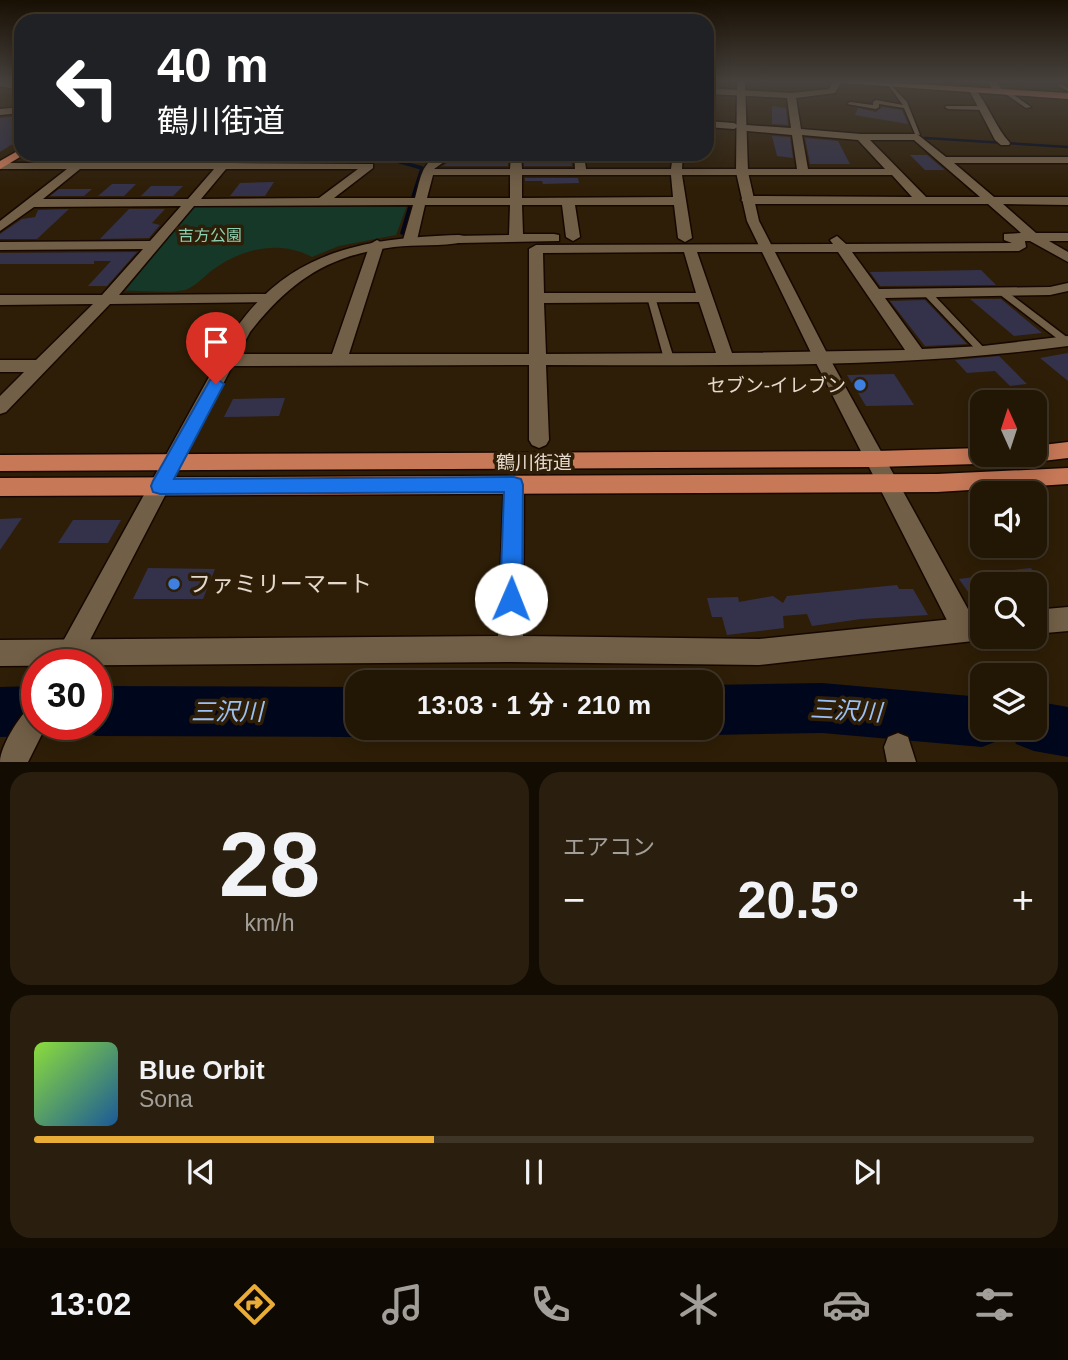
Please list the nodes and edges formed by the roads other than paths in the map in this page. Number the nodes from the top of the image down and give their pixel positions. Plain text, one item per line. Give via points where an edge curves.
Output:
1 (741, 118) edge
2 (794, 118) edge
3 (910, 118) edge
4 (988, 118) edge
5 (714, 125) edge
6 (734, 127) dead end
7 (747, 128) dead end
8 (796, 133) junction
9 (918, 134) dead end
10 (861, 138) junction
11 (1005, 143) dead end
12 (944, 160) junction
13 (1068, 160) edge
14 (84, 161) edge
15 (227, 161) edge
16 (312, 161) edge
17 (438, 161) edge
18 (516, 161) edge
19 (580, 161) edge
20 (677, 161) edge
21 (0, 166) edge
22 (77, 166) junction
23 (223, 166) junction
24 (309, 166) junction
25 (428, 172) junction
26 (516, 172) junction
27 (581, 172) junction
28 (676, 172) junction
29 (742, 172) junction
30 (803, 172) junction
31 (895, 172) junction
32 (421, 200) junction
33 (747, 200) junction
34 (922, 200) junction
35 (991, 200) junction
36 (323, 201) junction
37 (516, 201) junction
38 (568, 201) junction
39 (679, 201) junction
40 (1068, 201) edge
41 (31, 202) junction
42 (192, 202) junction
43 (0, 227) edge
44 (573, 237) junction
45 (1026, 237) junction
46 (1068, 237) edge
47 (516, 238) junction
48 (410, 240) junction
49 (762, 242) junction
50 (556, 243) junction
51 (687, 243) junction
52 (839, 243) junction
53 (377, 244) junction
54 (154, 245) junction
55 (0, 246) edge
56 (1048, 247) junction
57 (1068, 247) edge
58 (1068, 258) edge
59 (1068, 287) edge
60 (1002, 292) junction
61 (876, 294) junction
62 (928, 294) junction
63 (651, 297) junction
64 (704, 297) junction
65 (537, 298) junction
66 (107, 299) junction
67 (268, 299) junction
68 (0, 300) edge
69 (1067, 341) edge
70 (983, 352) junction
71 (917, 355) junction
72 (339, 359) junction
73 (668, 359) junction
74 (726, 359) junction
75 (822, 359) junction
76 (229, 360) junction
77 (537, 360) junction
78 (0, 366) edge
79 (40, 366) junction
80 (0, 407) edge
81 (539, 440) dead end
82 (1068, 450) edge
83 (1047, 452) edge
84 (970, 456) edge
85 (876, 459) junction
86 (173, 462) junction
87 (0, 463) edge
88 (1068, 476) edge
89 (888, 483) junction
90 (514, 485) junction
91 (160, 486) junction
92 (0, 487) edge
93 (1068, 619) edge
94 (1047, 621) edge
95 (970, 623) edge
96 (970, 628) edge
97 (72, 649) edge
98 (510, 649) junction
99 (0, 653) edge
100 (21, 655) edge
101 (112, 658) edge

1 - 29 street
2 - 8 street
3 - 9 lane
4 - 11 street
5 - 6 street
7 - 8 street
8 - 10 street
8 - 30 street
10 - 12 street via 917,137
10 - 31 street
12 - 13 street
12 - 35 street
14 - 22 street
15 - 23 street
16 - 24 street
17 - 25 street
18 - 26 street
19 - 27 street
20 - 28 street
21 - 22 street
22 - 23 street
22 - 41 street
23 - 24 street
23 - 42 street
24 - 36 street via 369,166
25 - 26 street
25 - 32 street
26 - 27 street
26 - 37 street
27 - 28 street
28 - 29 street
28 - 39 street
29 - 30 street
29 - 33 street
30 - 31 street
31 - 34 street
32 - 36 street
32 - 37 street
32 - 48 street
33 - 34 street
33 - 49 street
34 - 35 street
35 - 40 street
35 - 45 street
36 - 42 street
37 - 38 street
37 - 47 street
38 - 39 street
38 - 44 street
39 - 51 street
41 - 42 street
41 - 43 street
42 - 54 street
44 - 50 street
44 - 51 street
45 - 46 street
45 - 52 street via 1018,247
45 - 56 street
47 - 48 street
47 - 50 street
48 - 53 street
49 - 51 street
49 - 52 street
49 - 75 street
50 - 51 street
50 - 65 street via 536,249
51 - 64 street
52 - 61 street
53 - 67 street via 305,269
53 - 72 street
54 - 55 street
54 - 66 street
56 - 57 street
56 - 58 street
59 - 60 street
60 - 62 street
60 - 69 lane
61 - 62 street
61 - 71 street
62 - 70 lane
63 - 64 street
63 - 65 street
63 - 73 lane
64 - 74 street
65 - 77 street
66 - 67 street
66 - 68 street
66 - 79 street
67 - 76 street via 243,330
69 - 70 street
70 - 71 street
71 - 75 street
72 - 76 street
72 - 77 street
73 - 74 street
73 - 77 street
74 - 75 street
75 - 85 street
76 - 86 street
77 - 81 street
78 - 79 street
79 - 80 street
82 - 83 main road
84 - 85 main road, 鶴川街道
85 - 86 main road, 鶴川街道
85 - 89 street
86 - 87 main road, 鶴川街道
86 - 91 street
88 - 89 main road, 鶴川街道
89 - 90 main road, 鶴川街道
89 - 95 street
90 - 91 main road, 鶴川街道
90 - 98 street
91 - 92 main road, 鶴川街道
91 - 97 street
93 - 94 street
96 - 98 street via 759,652
98 - 101 street
99 - 100 street

